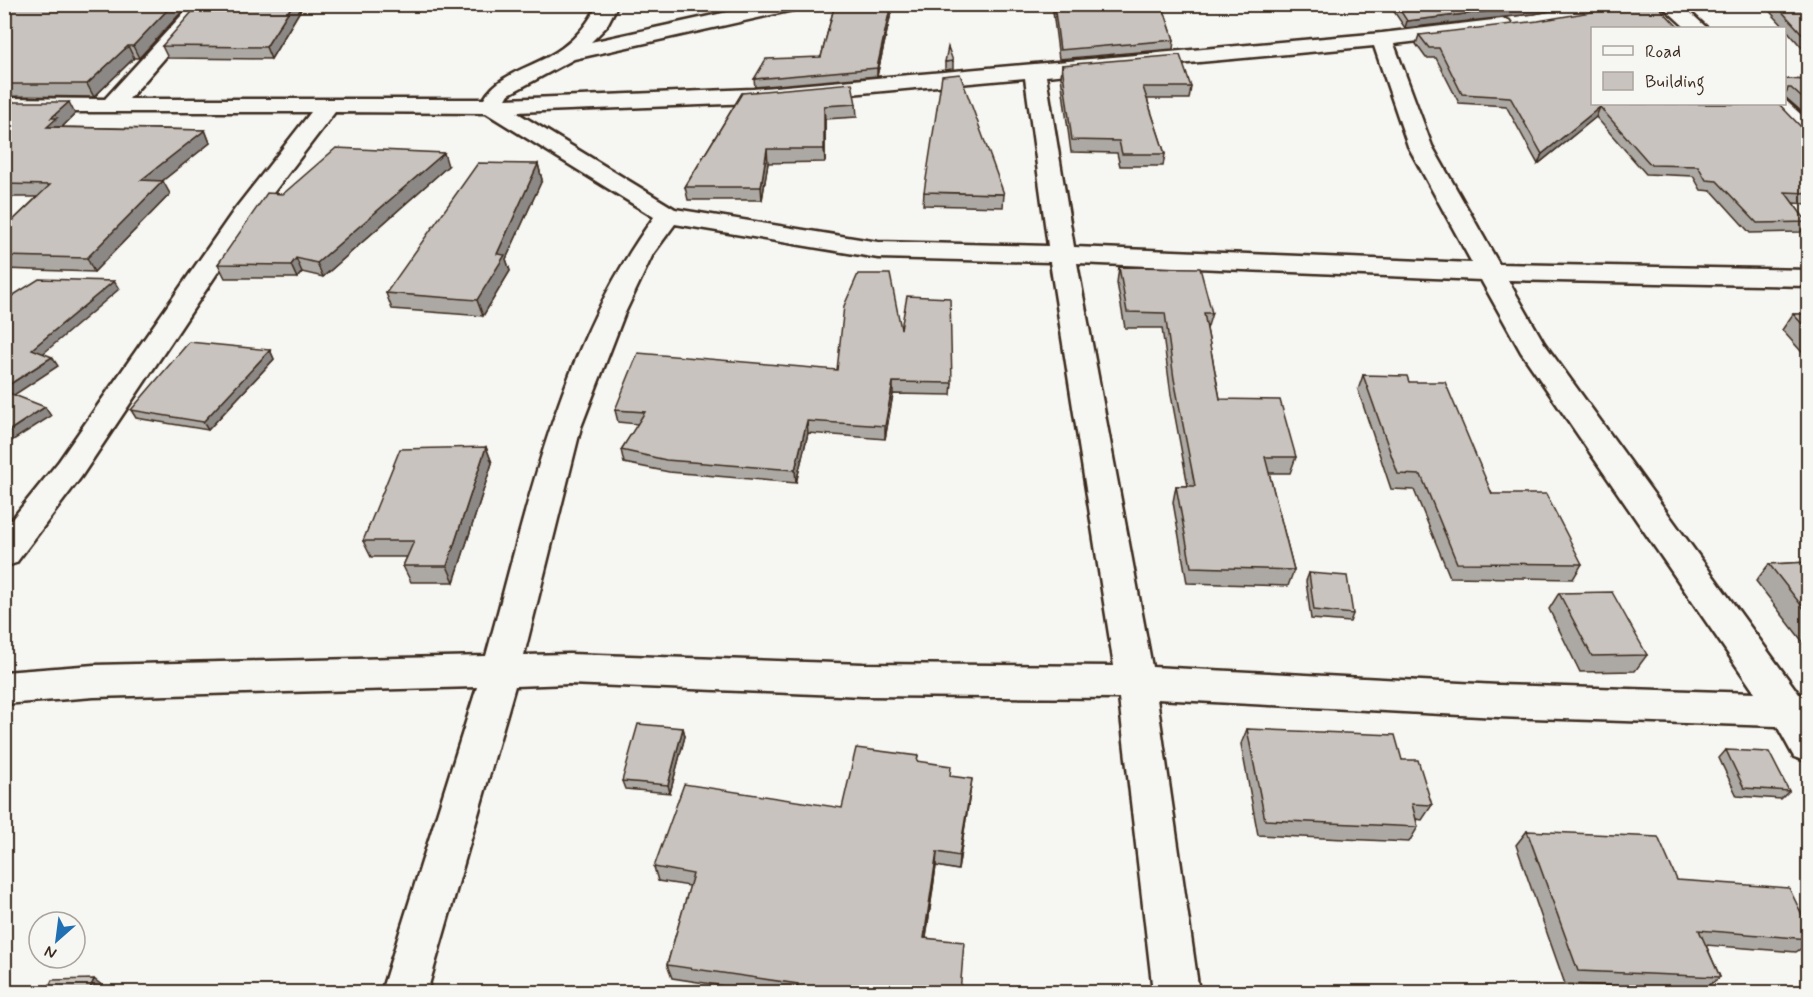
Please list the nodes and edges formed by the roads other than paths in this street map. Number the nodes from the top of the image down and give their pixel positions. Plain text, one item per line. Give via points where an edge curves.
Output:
1 (203, 4) edge
2 (608, 4) edge
3 (793, 4) edge
4 (1669, 4) edge
5 (1522, 23) edge
6 (1697, 27) edge
7 (1382, 39) junction
8 (567, 54) junction
9 (1035, 71) junction
10 (114, 103) junction
11 (4, 105) edge
12 (1780, 105) edge
13 (328, 106) junction
14 (491, 106) junction
15 (1809, 133) edge
16 (668, 215) junction
17 (1062, 254) junction
18 (1490, 272) junction
19 (1809, 279) edge
20 (4, 554) edge
21 (501, 670) junction
22 (1136, 682) junction
23 (4, 688) edge
24 (1798, 711) edge
25 (1809, 744) edge
26 (404, 993) edge
27 (1176, 993) edge

1 - 10 street
2 - 8 street via 599,23
3 - 8 street
4 - 6 street
5 - 7 street
7 - 9 street
7 - 18 street via 1420,146
8 - 14 street via 500,90
9 - 14 street via 753,96
9 - 17 street
10 - 11 street
10 - 13 street
12 - 15 street
13 - 14 street
13 - 20 street via 244,214 70,469
14 - 16 street
16 - 17 street via 879,250
16 - 21 street via 640,255 615,305 565,427
17 - 18 street
17 - 22 street
18 - 19 street
18 - 24 street via 1531,346
21 - 22 street via 863,680
21 - 23 street via 94,681
21 - 26 street
22 - 24 street via 1498,701
22 - 27 street
24 - 25 street

